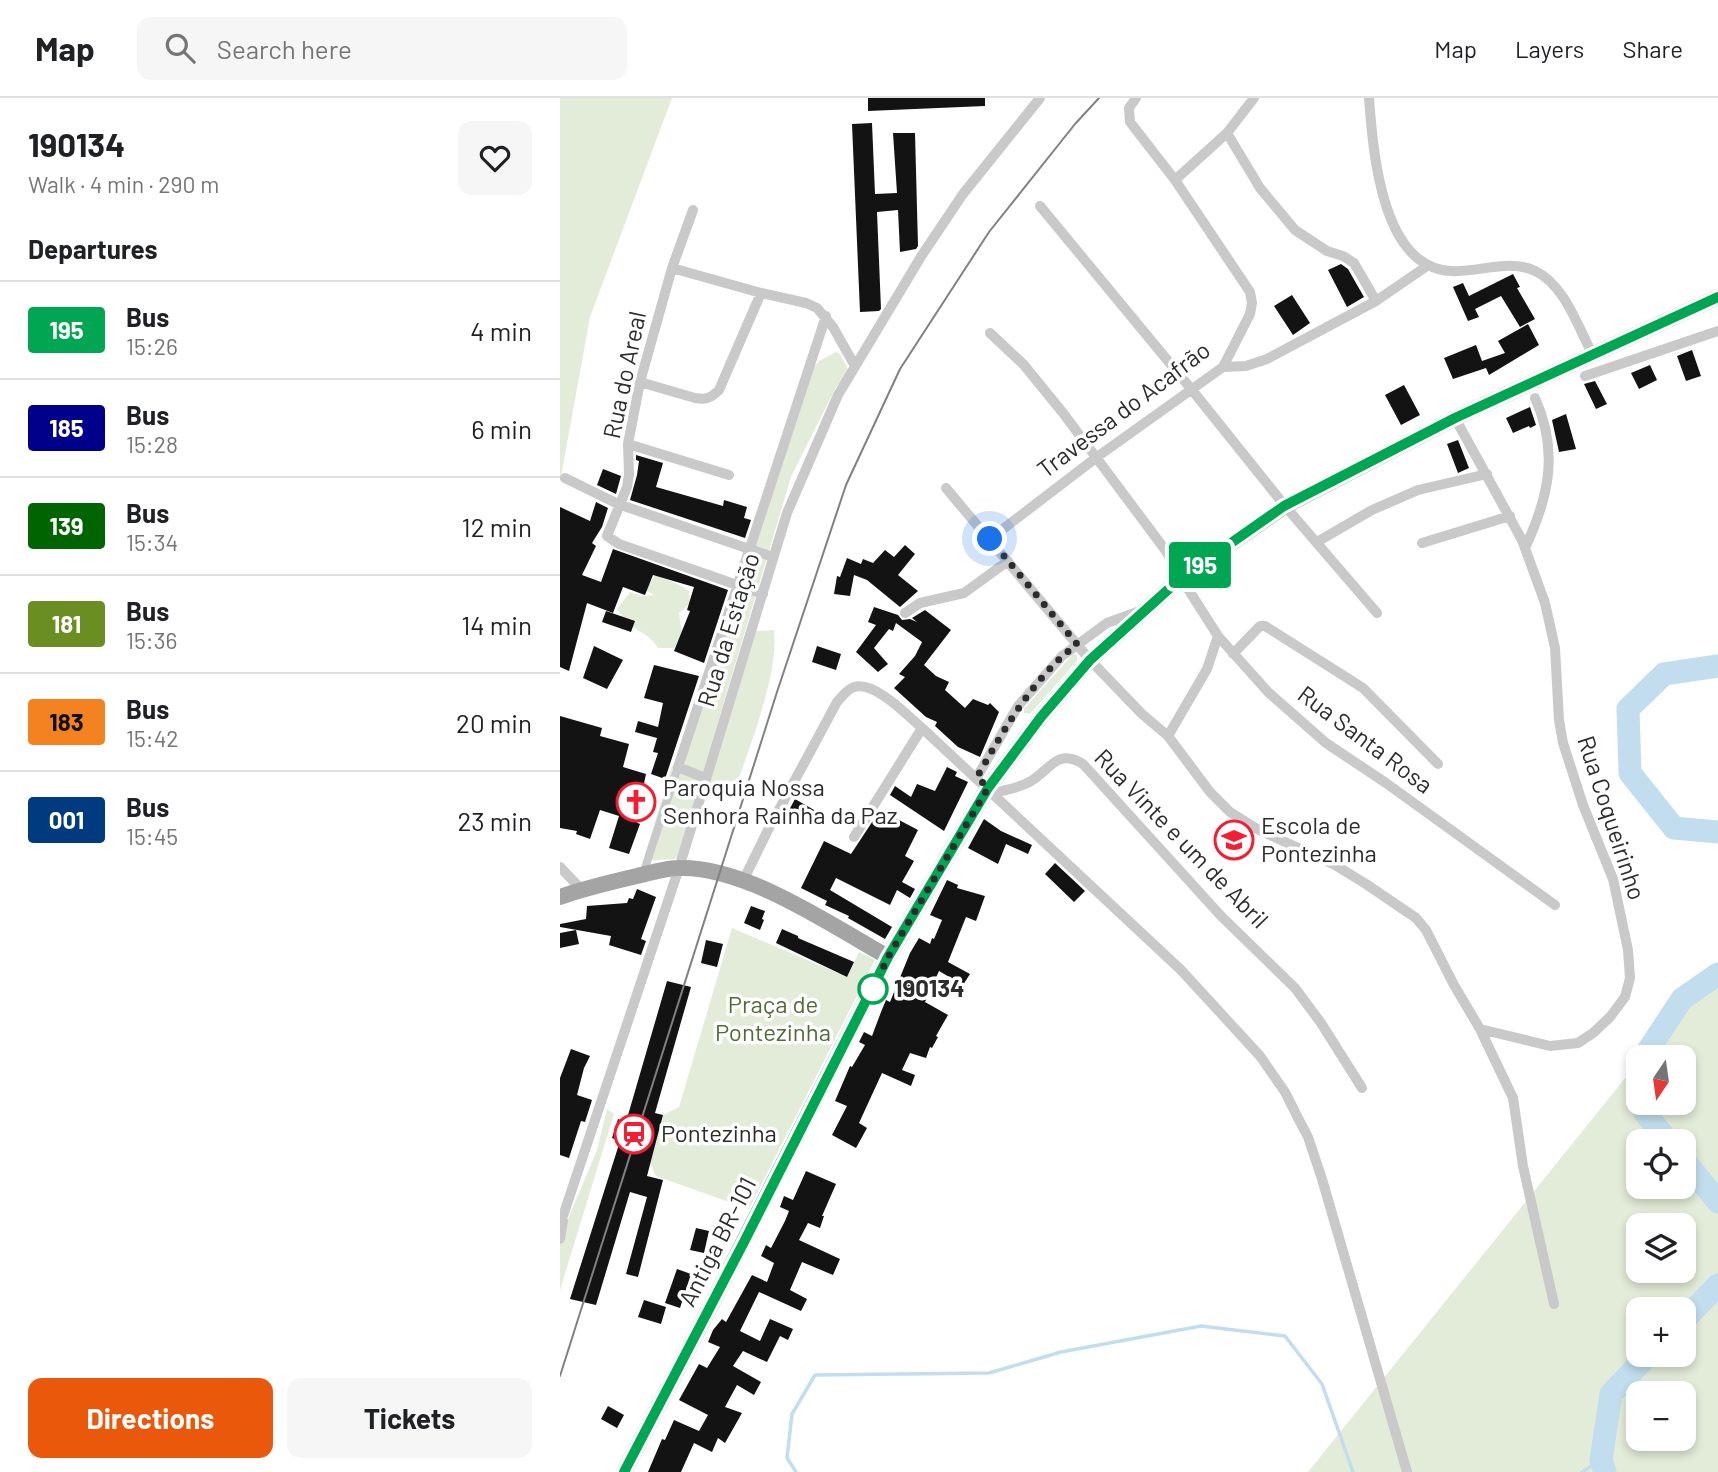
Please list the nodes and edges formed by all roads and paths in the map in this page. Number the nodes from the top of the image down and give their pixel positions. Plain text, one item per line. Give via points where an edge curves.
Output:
1 (1040, 98) edge
2 (1136, 98) edge
3 (1254, 98) edge
4 (1369, 98) edge
5 (1227, 133) junction
6 (1175, 180) junction
7 (1040, 206) dead end
8 (693, 210) dead end
9 (1427, 266) junction
10 (672, 268) junction
11 (761, 293) junction
12 (1718, 297) edge
13 (1376, 301) junction
14 (826, 316) junction
15 (1718, 331) edge
16 (990, 333) dead end
17 (1592, 353) junction
18 (855, 366) junction
19 (1223, 367) junction
20 (1585, 376) dead end
21 (640, 382) junction
22 (1192, 390) junction
23 (1535, 398) dead end
24 (1455, 418) junction
25 (628, 444) junction
26 (1097, 457) junction
27 (1487, 474) junction
28 (729, 475) dead end
29 (565, 478) dead end
30 (946, 488) dead end
31 (618, 504) junction
32 (1284, 506) junction
33 (1510, 516) junction
34 (990, 539) junction
35 (1317, 542) junction
36 (1422, 543) dead end
37 (1525, 548) junction
38 (750, 549) junction
39 (773, 557) junction
40 (1009, 561) junction
41 (1181, 578) junction
42 (736, 585) junction
43 (763, 594) junction
44 (1149, 607) junction
45 (905, 613) dead end
46 (1377, 614) dead end
47 (1218, 636) junction
48 (1077, 644) junction
49 (1233, 654) junction
50 (1090, 660) junction
51 (1013, 714) junction
52 (922, 728) junction
53 (1032, 729) junction
54 (1168, 736) junction
55 (1438, 764) dead end
56 (678, 767) junction
57 (705, 778) junction
58 (986, 786) junction
59 (854, 837) dead end
60 (560, 866) edge
61 (679, 868) junction
62 (642, 875) junction
63 (743, 881) junction
64 (581, 889) junction
65 (560, 897) edge
66 (1555, 905) dead end
67 (888, 957) junction
68 (1480, 1028) junction
69 (1362, 1088) dead end
70 (561, 1223) edge
71 (560, 1239) edge
72 (1554, 1304) dead end
73 (624, 1472) edge
74 (1407, 1472) edge

1 - 18 street, Rua da Estação via 962,194
2 - 6 street, Travessa do Acafrão via 1129,108 1130,122
3 - 5 street
4 - 9 street via 1376,160 1392,225
5 - 6 street
5 - 13 street via 1260,188 1295,230 1354,263
6 - 19 street, Travessa do Acafrão via 1250,292 1250,314
7 - 22 street
8 - 10 street, Rua do Areal
9 - 13 street
9 - 17 street via 1472,271 1504,265 1536,271 1563,299
10 - 11 street
10 - 21 street, Rua do Areal
11 - 14 street via 806,303
11 - 21 street via 713,396 703,400
12 - 17 main road, Antiga BR-101
13 - 19 street via 1267,359
14 - 18 street
14 - 38 street
15 - 20 street
16 - 26 street, Rua Santa Rosa via 1044,389
17 - 24 main road, Antiga BR-101
18 - 39 street, Rua da Estação via 802,475
19 - 22 street, Travessa do Acafrão
21 - 25 street, Rua do Areal
22 - 26 street, Travessa do Acafrão
22 - 32 street
23 - 37 street via 1550,445 1549,474 1538,522
24 - 27 street, Rua Coqueirinho
24 - 32 main road, Antiga BR-101
25 - 28 street
25 - 31 street, Rua do Areal via 627,487
26 - 34 street, Travessa do Acafrão
26 - 41 street, Rua Santa Rosa
27 - 33 street, Rua Coqueirinho
27 - 35 street via 1418,490
29 - 31 street
30 - 34 street
31 - 38 street
31 - 42 street, Rua do Areal via 607,536
32 - 35 street
32 - 41 main road, Antiga BR-101
33 - 36 street
33 - 37 street, Rua Coqueirinho
34 - 40 street
35 - 46 street
37 - 68 street, Rua Coqueirinho via 1551,624 1563,743 1613,879 1630,978 1625,997 1610,1017 1578,1043 1550,1046
38 - 39 street
38 - 42 street
39 - 43 street, Rua da Estação
40 - 45 street via 964,593 920,603
40 - 48 street
41 - 44 main road, Antiga BR-101
41 - 47 street, Rua Santa Rosa
42 - 43 street
42 - 56 street
43 - 57 street, Rua da Estação
44 - 48 street via 1107,623
44 - 50 main road, Antiga BR-101
47 - 49 street, Rua Santa Rosa
47 - 54 street via 1208,669
48 - 50 street
48 - 51 street
49 - 55 street via 1265,626 1363,688
49 - 66 street, Rua Santa Rosa via 1326,743
50 - 53 main road, Antiga BR-101
50 - 54 street
51 - 53 street
51 - 58 street
52 - 58 street
52 - 59 street
52 - 63 street via 879,692 855,686 848,691 837,702
53 - 58 main road, Antiga BR-101
54 - 68 street via 1210,792 1243,821 1335,865 1416,918
56 - 57 street
56 - 62 street
57 - 61 street, Rua da Estação
58 - 67 main road, Antiga BR-101
58 - 69 street, Rua Vinte e um de Abril via 1030,781 1064,757 1083,764 1222,916 1295,988
58 - 74 street via 1181,970 1260,1056 1285,1092 1322,1179
60 - 64 street
61 - 62 main road
61 - 63 main road via 715,871
61 - 70 street, Rua da Estação
62 - 64 main road
63 - 67 main road
64 - 65 main road
67 - 73 main road, Antiga BR-101
68 - 72 street via 1513,1098
70 - 71 street, Rua da Estação

